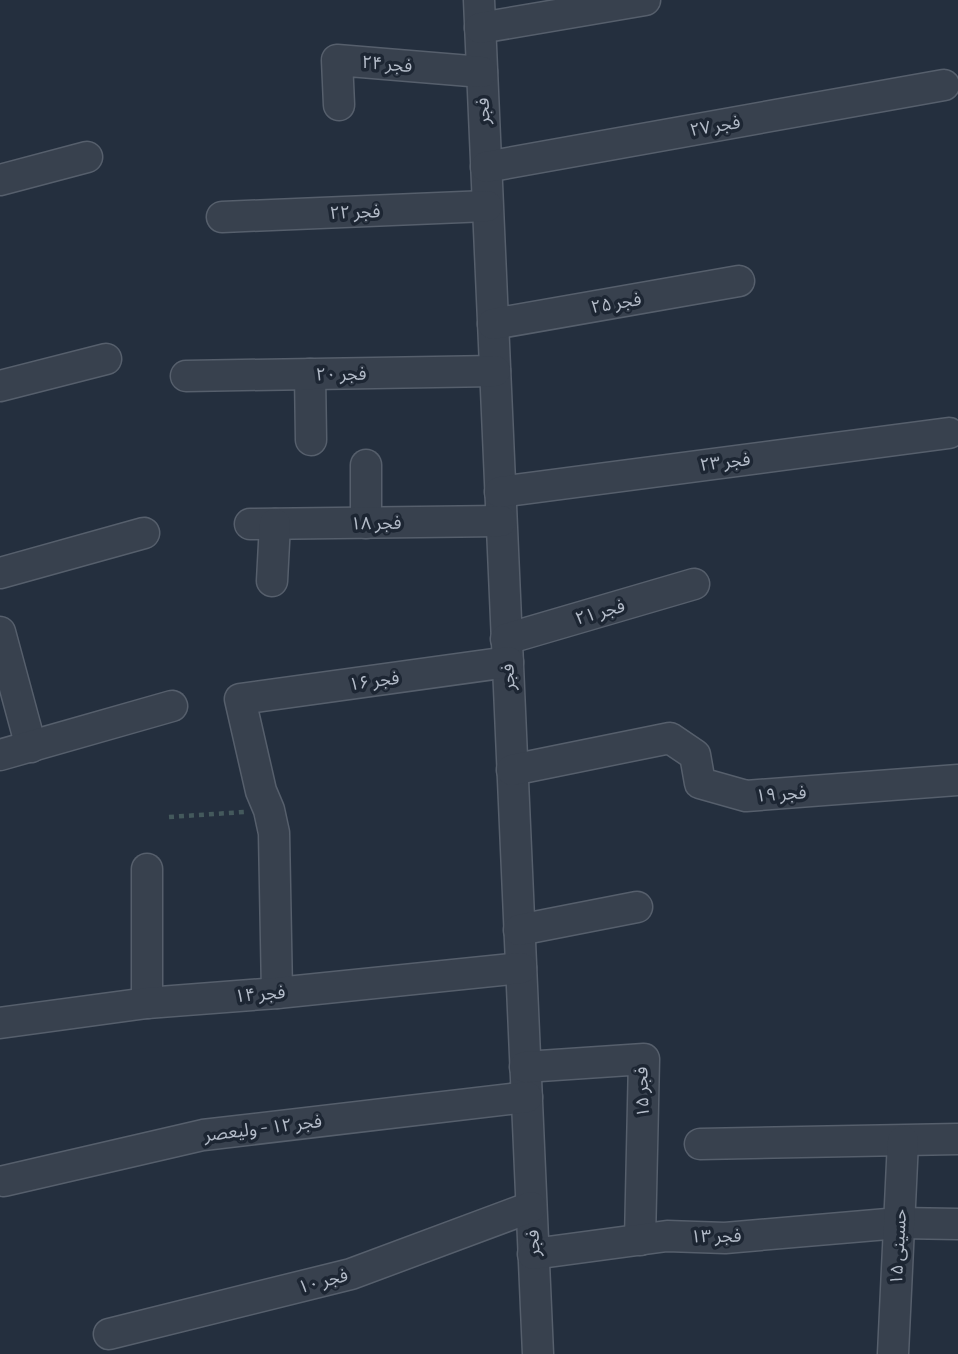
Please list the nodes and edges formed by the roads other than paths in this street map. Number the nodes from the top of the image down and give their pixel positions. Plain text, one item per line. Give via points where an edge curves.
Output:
1 (645, 0) edge
2 (479, 14) edge
3 (482, 72) junction
4 (944, 85) dead end
5 (339, 105) dead end
6 (87, 157) dead end
7 (486, 167) junction
8 (0, 180) edge
9 (487, 206) junction
10 (222, 217) dead end
11 (739, 281) dead end
12 (492, 324) junction
13 (106, 359) dead end
14 (495, 372) junction
15 (310, 374) junction
16 (187, 376) dead end
17 (0, 386) edge
18 (949, 433) dead end
19 (311, 440) dead end
20 (366, 465) dead end
21 (501, 507) junction
22 (366, 523) junction
23 (144, 533) dead end
24 (0, 573) edge
25 (272, 581) dead end
26 (694, 584) dead end
27 (0, 632) edge
28 (507, 650) junction
29 (172, 706) dead end
30 (31, 747) junction
31 (0, 755) edge
32 (512, 770) junction
33 (958, 780) edge
34 (147, 869) dead end
35 (637, 907) dead end
36 (519, 930) junction
37 (521, 968) junction
38 (276, 993) junction
39 (147, 1003) junction
40 (0, 1023) edge
41 (525, 1067) junction
42 (527, 1097) junction
43 (958, 1139) edge
44 (902, 1141) junction
45 (700, 1143) dead end
46 (4, 1181) dead end
47 (531, 1207) junction
48 (899, 1223) junction
49 (958, 1224) edge
50 (640, 1240) junction
51 (533, 1254) junction
52 (109, 1334) dead end
53 (538, 1354) edge
54 (893, 1354) edge

1 - 2 street
2 - 3 street, فجر
3 - 5 street, فجر ۲۴ via 337,60
3 - 7 street, فجر
4 - 7 street, فجر ۲۷
6 - 8 street
7 - 9 street, فجر
9 - 10 street, فجر ۲۲
9 - 12 street, فجر
11 - 12 street, فجر ۲۵
12 - 14 street, فجر
13 - 17 street
14 - 15 street, فجر ۲۰
14 - 21 street, فجر
15 - 16 street, فجر ۲۰
15 - 19 street
18 - 21 street, فجر ۲۳
20 - 22 street
21 - 22 street, فجر ۱۸
21 - 28 street, فجر
22 - 25 street, فجر ۱۸ via 263,524
23 - 24 street
26 - 28 street, فجر ۲۱
27 - 30 street
28 - 32 street, فجر
28 - 38 street, فجر ۱۶ via 240,699 274,833
29 - 30 street
30 - 31 street
32 - 33 street, فجر ۱۹ via 670,738 695,755 700,783 746,796
32 - 36 street, فجر
34 - 39 street
35 - 36 street
36 - 37 street, فجر
37 - 38 street, فجر ۱۴
37 - 41 street, فجر
38 - 39 street, فجر ۱۴
39 - 40 street, فجر ۱۴
41 - 42 street, فجر
41 - 50 street, فجر ۱۵ via 644,1059
42 - 46 street, فجر ۱۲ - ولیعصر via 203,1135
42 - 47 street, فجر
43 - 44 street
44 - 45 street
44 - 48 street, حسینی ۱۵
47 - 51 street, فجر
47 - 52 street, فجر ۱۰ via 351,1274
48 - 49 street, فجر ۱۳
48 - 50 street, فجر ۱۳ via 725,1238
48 - 54 street, حسینی ۱۵
50 - 51 street, فجر ۱۳
51 - 53 street, فجر

